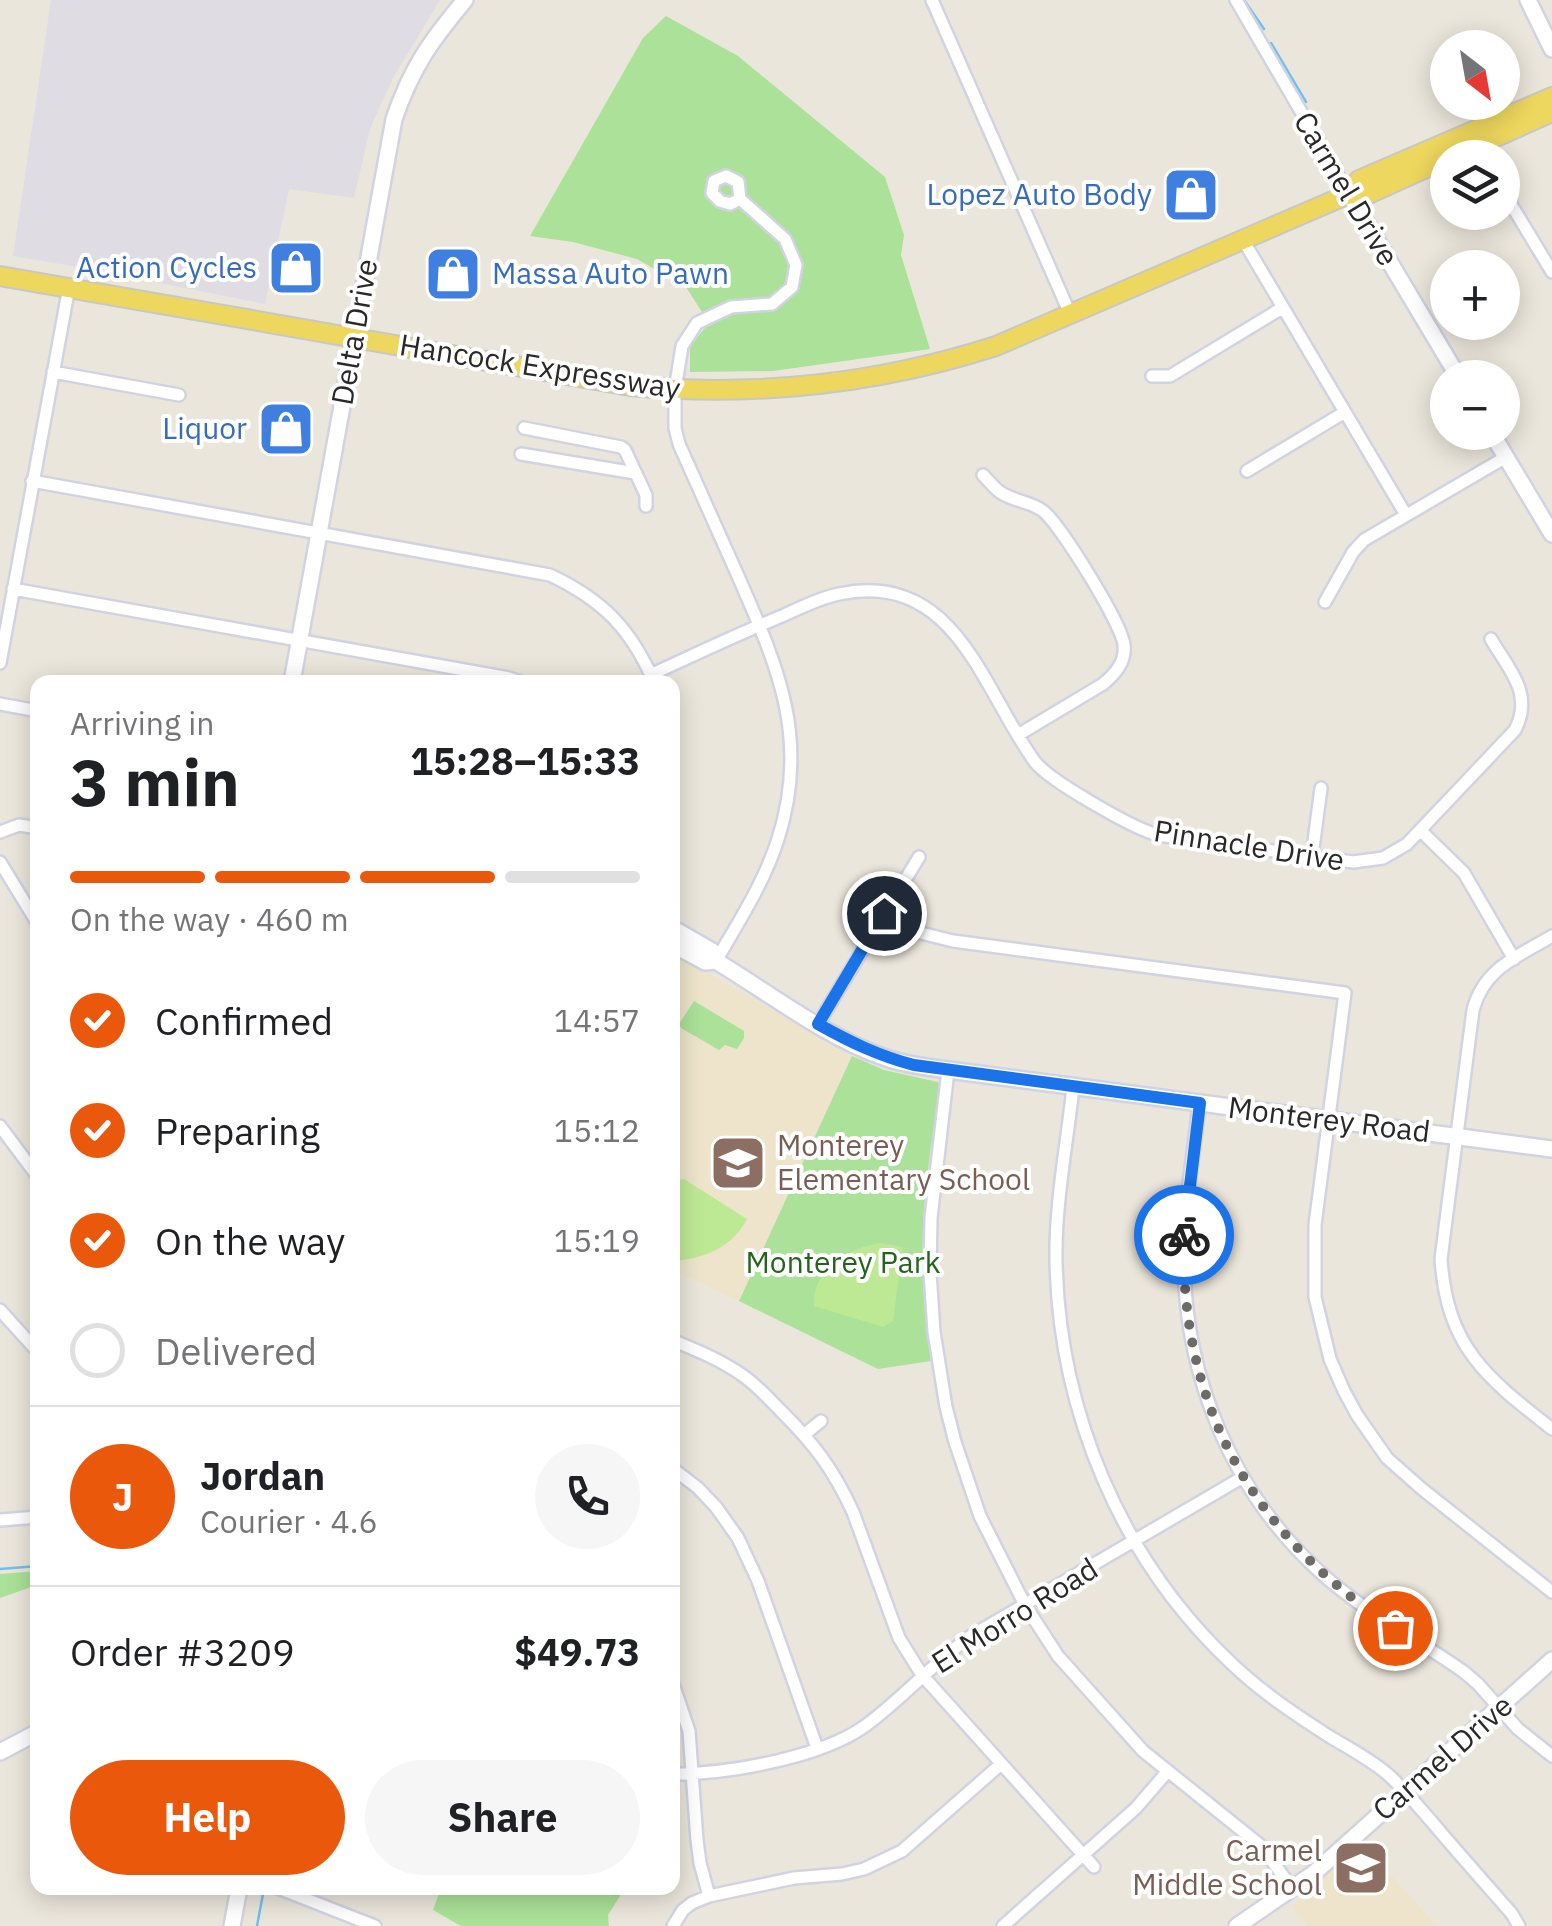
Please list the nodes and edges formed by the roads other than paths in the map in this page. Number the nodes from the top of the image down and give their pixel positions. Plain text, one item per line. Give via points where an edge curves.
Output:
1 (464, 0) edge
2 (932, 0) edge
3 (1236, 0) edge
4 (1528, 0) edge
5 (1552, 49) edge
6 (1552, 97) edge
7 (1552, 112) edge
8 (1489, 140) edge
9 (1430, 166) edge
10 (1349, 194) junction
11 (740, 199) dead end
12 (1520, 219) edge
13 (1243, 240) junction
14 (1552, 272) edge
15 (6, 276) edge
16 (68, 287) junction
17 (1282, 308) junction
18 (1071, 316) junction
19 (353, 337) junction
20 (1447, 360) edge
21 (52, 372) junction
22 (1152, 376) dead end
23 (675, 390) junction
24 (179, 396) dead end
25 (1344, 412) junction
26 (524, 428) dead end
27 (1502, 450) edge
28 (521, 454) dead end
29 (1506, 457) junction
30 (1246, 471) dead end
31 (636, 473) junction
32 (983, 475) dead end
33 (32, 481) junction
34 (646, 506) dead end
35 (1406, 516) junction
36 (320, 532) junction
37 (1552, 534) edge
38 (12, 588) junction
39 (1325, 602) dead end
40 (760, 625) junction
41 (1491, 639) dead end
42 (300, 640) junction
43 (0, 664) edge
44 (293, 675) edge
45 (492, 675) edge
46 (650, 675) edge
47 (660, 675) edge
48 (0, 704) edge
49 (30, 710) edge
50 (1018, 734) junction
51 (1320, 788) dead end
52 (30, 827) edge
53 (1421, 830) junction
54 (0, 832) edge
55 (1312, 856) junction
56 (920, 857) dead end
57 (0, 862) edge
58 (30, 911) edge
59 (884, 913) junction
60 (680, 933) edge
61 (1552, 936) edge
62 (680, 948) edge
63 (1514, 959) junction
64 (716, 961) junction
65 (818, 1024) junction
66 (948, 1070) junction
67 (1073, 1087) junction
68 (1200, 1103) junction
69 (1329, 1120) junction
70 (0, 1126) edge
71 (1456, 1136) junction
72 (1552, 1148) edge
73 (30, 1166) edge
74 (0, 1310) edge
75 (30, 1343) edge
76 (680, 1343) edge
77 (822, 1421) dead end
78 (1552, 1429) edge
79 (805, 1434) junction
80 (680, 1474) edge
81 (1243, 1477) junction
82 (30, 1518) edge
83 (0, 1520) edge
84 (1134, 1541) junction
85 (1552, 1592) edge
86 (1025, 1606) junction
87 (1552, 1660) edge
88 (922, 1675) junction
89 (680, 1705) edge
90 (1500, 1709) junction
91 (30, 1736) edge
92 (817, 1748) junction
93 (0, 1752) edge
94 (1552, 1756) edge
95 (1001, 1764) junction
96 (1167, 1772) junction
97 (680, 1774) edge
98 (693, 1774) junction
99 (1405, 1792) junction
100 (1083, 1855) junction
101 (1094, 1867) dead end
102 (1293, 1889) junction
103 (237, 1895) edge
104 (296, 1895) edge
105 (709, 1896) junction
106 (232, 1926) edge
107 (375, 1926) edge
108 (673, 1926) edge
109 (1003, 1926) edge
110 (1236, 1926) edge
111 (1519, 1926) edge

1 - 19 street, Delta Drive via 414,67 394,119
2 - 18 street
3 - 10 street, Carmel Drive
4 - 5 street
6 - 10 main road, Hancock Expressway via 1359,180
7 - 8 main road, Hancock Expressway
9 - 10 main road, Hancock Expressway via 1364,196
10 - 13 main road, Hancock Expressway
10 - 20 street, Carmel Drive
11 - 23 street via 785,239 796,266 792,288 772,304 731,307 697,323 682,346
12 - 14 street
13 - 17 street
13 - 18 main road, Hancock Expressway
15 - 16 main road, Hancock Expressway
16 - 19 main road, Hancock Expressway
16 - 21 street
17 - 22 street via 1170,376
17 - 25 street
18 - 23 main road, Hancock Expressway via 965,356 888,375 779,390
19 - 23 main road, Hancock Expressway
19 - 36 street, Delta Drive
21 - 24 street
21 - 33 street
23 - 40 street via 679,444
25 - 30 street
25 - 35 street
26 - 31 street via 621,447
27 - 29 street
28 - 31 street
29 - 35 street
29 - 37 street
31 - 34 street
32 - 50 street via 1002,494 1054,520 1124,646 1113,675
33 - 36 street
33 - 38 street
35 - 39 street via 1352,552
36 - 42 street, Delta Drive
36 - 46 street via 550,576 613,616
38 - 42 street
38 - 43 street
40 - 47 street, Pinnacle Drive
40 - 50 street, Pinnacle Drive via 835,594 872,591 916,602 959,638
40 - 64 street via 788,718 788,799 762,879
41 - 53 street, Pinnacle Drive via 1521,690 1522,718
42 - 44 street, Delta Drive
42 - 45 street
48 - 49 street
50 - 55 street, Pinnacle Drive via 1045,772 1146,832
51 - 55 street
52 - 54 street
53 - 55 street, Pinnacle Drive via 1395,853 1370,861
53 - 63 street via 1464,873
56 - 59 street
57 - 58 street
59 - 65 street
59 - 69 street via 942,939 1344,993
60 - 64 street, Monterey Road via 712,951
61 - 63 street
62 - 64 street, Monterey Road
63 - 71 street via 1476,996
64 - 65 street, Monterey Road
65 - 66 street, Monterey Road via 887,1058
66 - 67 street, Monterey Road
66 - 86 street via 931,1218 938,1364 966,1479
67 - 68 street, Monterey Road
67 - 84 street via 1057,1232 1061,1325 1084,1428
68 - 69 street, Monterey Road
68 - 81 street via 1184,1290 1205,1392
69 - 71 street, Monterey Road
69 - 85 street via 1315,1225 1315,1297 1344,1391 1387,1458
70 - 73 street
71 - 72 street, Monterey Road
71 - 78 street via 1441,1259 1454,1324 1488,1376
74 - 75 street
76 - 79 street via 744,1376
77 - 79 street
79 - 88 street via 844,1491 899,1638
80 - 92 street via 738,1538
81 - 84 street, El Morro Road
81 - 90 street via 1319,1571 1464,1672
82 - 83 street
84 - 86 street, El Morro Road
84 - 99 street via 1178,1605 1232,1664
86 - 88 street, El Morro Road via 971,1636
86 - 96 street via 1058,1656
87 - 90 street, Carmel Drive
88 - 92 street, El Morro Road via 862,1728
88 - 95 street
89 - 98 street
90 - 94 street
90 - 99 street, Carmel Drive
91 - 93 street
92 - 98 street, El Morro Road via 748,1768
95 - 100 street
95 - 105 street via 886,1860
96 - 100 street
96 - 102 street via 1260,1845
97 - 98 street, El Morro Road
98 - 105 street
99 - 102 street, Carmel Drive
99 - 111 street
100 - 101 street
100 - 109 street
102 - 110 street, Carmel Drive
103 - 106 street
104 - 107 street
105 - 108 street via 683,1910

